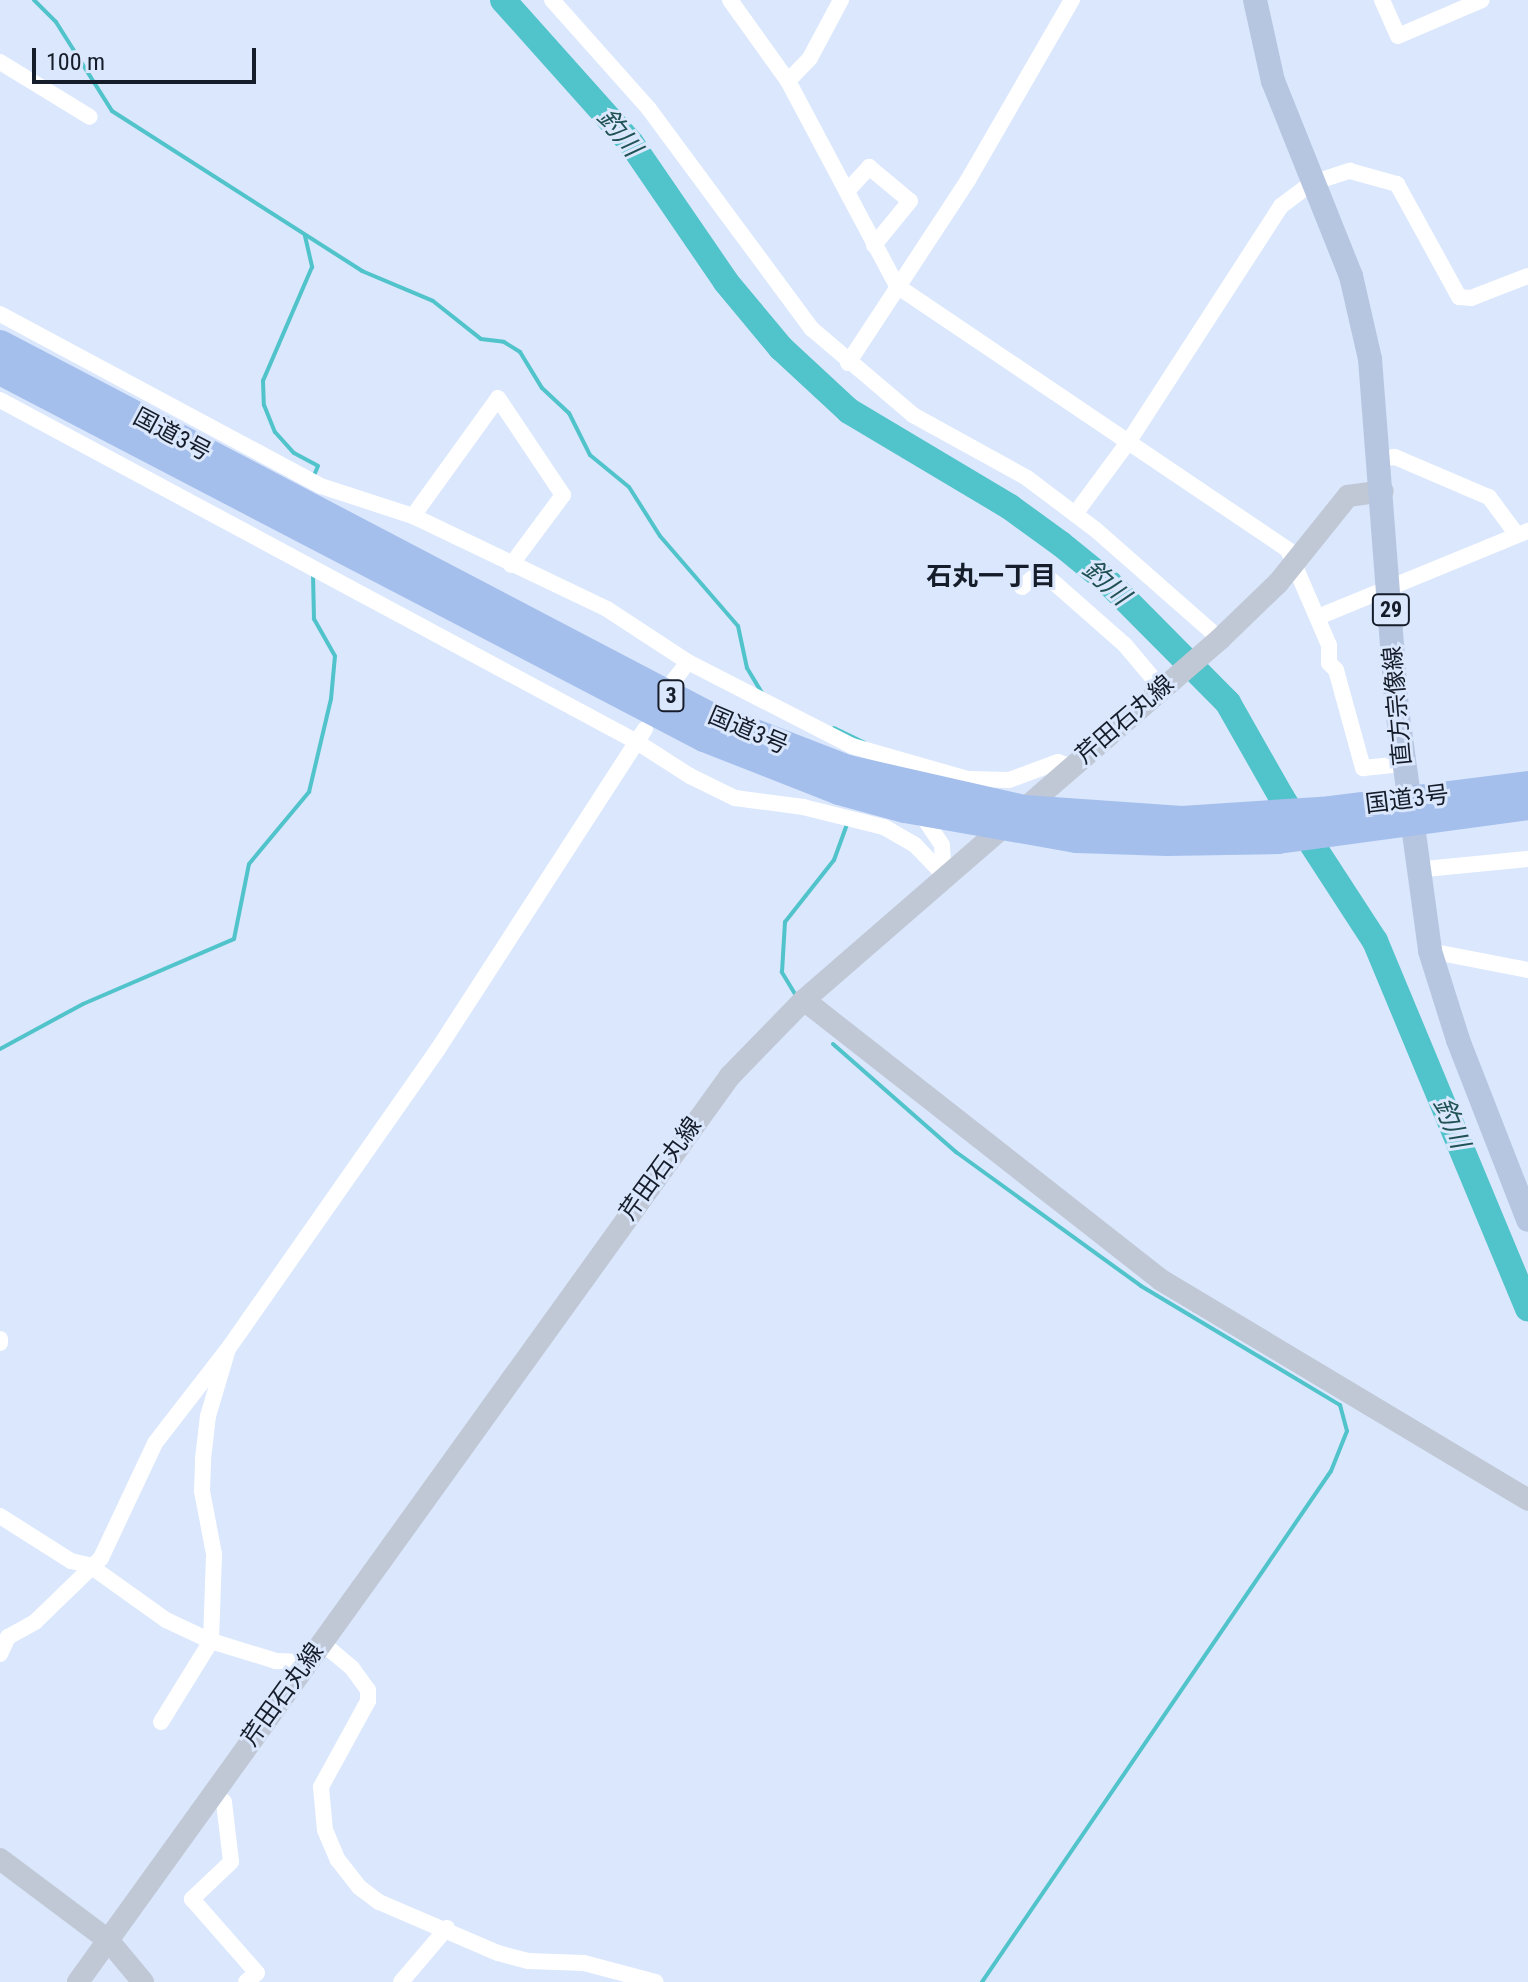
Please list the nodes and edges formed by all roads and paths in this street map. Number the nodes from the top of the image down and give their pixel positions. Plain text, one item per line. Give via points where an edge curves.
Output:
1 (552, 0) edge
2 (730, 0) edge
3 (841, 0) edge
4 (1072, 0) edge
5 (1255, 0) edge
6 (1382, 0) edge
7 (1479, 1) edge
8 (0, 62) edge
9 (788, 81) junction
10 (90, 117) dead end
11 (1312, 183) junction
12 (847, 191) junction
13 (874, 245) junction
14 (1528, 276) edge
15 (897, 286) junction
16 (0, 314) edge
17 (0, 344) edge
18 (848, 363) junction
19 (0, 371) edge
20 (0, 400) edge
21 (1129, 441) junction
22 (1379, 459) junction
23 (248, 488) junction
24 (1383, 491) junction
25 (1075, 514) junction
26 (413, 516) junction
27 (1523, 533) edge
28 (336, 534) junction
29 (1296, 561) junction
30 (511, 565) junction
31 (1022, 587) dead end
32 (1389, 588) junction
33 (1318, 617) junction
34 (1217, 641) junction
35 (688, 662) junction
36 (671, 684) dead end
37 (1162, 689) junction
38 (641, 735) junction
39 (1403, 764) junction
40 (1072, 767) junction
41 (1528, 785) edge
42 (1528, 806) edge
43 (905, 809) junction
44 (1024, 809) junction
45 (1408, 811) junction
46 (1002, 827) junction
47 (1271, 828) junction
48 (1528, 859) edge
49 (1415, 870) junction
50 (944, 875) junction
51 (1430, 951) junction
52 (1528, 970) edge
53 (804, 1000) junction
54 (1528, 1220) edge
55 (228, 1349) junction
56 (1528, 1500) edge
57 (0, 1516) edge
58 (89, 1565) junction
59 (211, 1641) junction
60 (321, 1642) junction
61 (0, 1654) edge
62 (307, 1662) junction
63 (161, 1722) dead end
64 (213, 1793) junction
65 (0, 1859) edge
66 (447, 1928) junction
67 (108, 1940) junction
68 (78, 1982) edge
69 (143, 1982) edge
70 (246, 1982) edge
71 (401, 1982) edge
72 (656, 1982) edge

1 - 18 street via 649,109 812,329
2 - 9 street
3 - 9 street via 810,58
4 - 15 street via 968,180
5 - 11 main road, 直方宗像線 / 29 via 1273,81
6 - 7 street via 1398,36
8 - 10 street
9 - 12 street
11 - 14 street via 1350,171 1397,184 1459,297 1471,298
11 - 21 street via 1281,206
11 - 22 main road, 直方宗像線 / 29 via 1361,313
12 - 13 street
12 - 13 street via 869,167 910,201
13 - 15 street
15 - 18 street
15 - 21 street
16 - 26 street via 321,486
17 - 23 highway, 国道3号 / 3
18 - 25 street via 913,415 1027,478
19 - 23 highway, 国道3号 / 3
20 - 38 street
21 - 25 street
21 - 29 street via 1288,550
22 - 24 main road, 直方宗像線 / 29
22 - 27 street via 1395,457 1489,497
23 - 28 highway, 国道3号 / 3
24 - 29 main road, 芹田石丸線 via 1348,496
24 - 32 main road, 直方宗像線 / 29
25 - 34 street
26 - 30 street
26 - 30 street via 498,398 563,495
27 - 32 street
28 - 43 highway, 国道3号 / 3 via 704,738 839,791
28 - 44 highway, 国道3号 / 3 via 778,744 848,769
29 - 33 street
29 - 34 main road, 芹田石丸線
30 - 35 street via 607,609
31 - 37 street via 1041,571 1125,645
32 - 33 street
32 - 39 main road, 直方宗像線 / 29
33 - 39 street via 1363,768
34 - 37 main road, 芹田石丸線
35 - 36 street
35 - 40 street via 852,746 968,779 1009,780 1058,762
37 - 40 main road, 芹田石丸線
38 - 50 street via 735,798 803,807 884,827 915,845
38 - 55 street via 438,1049
39 - 49 main road, 直方宗像線 / 29
40 - 44 main road, 芹田石丸線
41 - 45 highway, 国道3号 / 3
42 - 45 highway, 国道3号 / 3
43 - 46 highway, 国道3号 / 3
43 - 50 street via 925,820 936,836 947,865
44 - 46 main road, 芹田石丸線
44 - 47 highway, 国道3号 / 3
45 - 47 highway, 国道3号 / 3
46 - 47 highway, 国道3号 / 3 via 1077,839
46 - 50 main road, 芹田石丸線
48 - 49 street
49 - 51 main road, 直方宗像線 / 29
50 - 53 main road, 芹田石丸線
51 - 52 street
51 - 54 main road, 直方宗像線 / 29 via 1458,1040
53 - 56 main road via 1161,1280
53 - 60 main road, 芹田石丸線 via 730,1076 691,1127
55 - 58 street via 155,1443 101,1558
55 - 59 street via 208,1416 203,1459 202,1491 214,1554
57 - 58 street via 71,1561
58 - 59 street via 136,1601
58 - 61 street via 35,1622 8,1637
59 - 62 street via 276,1661
59 - 63 street
60 - 62 main road, 芹田石丸線
60 - 66 street via 368,1690 368,1701 321,1787 325,1830 338,1860 379,1902
62 - 64 main road, 芹田石丸線
64 - 67 main road, 芹田石丸線
64 - 70 street via 224,1802 231,1862 192,1899 257,1973
65 - 67 main road
66 - 71 street
66 - 72 street via 528,1961 584,1963
67 - 68 main road, 芹田石丸線
67 - 69 main road

